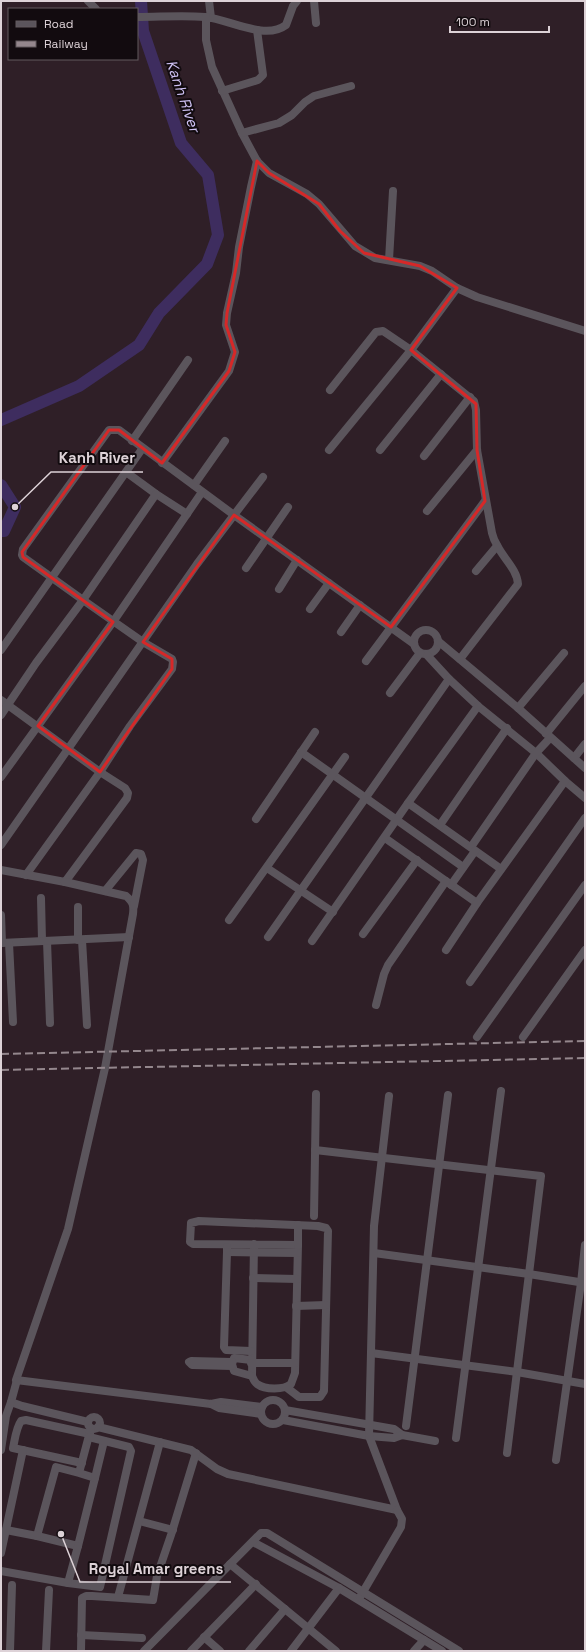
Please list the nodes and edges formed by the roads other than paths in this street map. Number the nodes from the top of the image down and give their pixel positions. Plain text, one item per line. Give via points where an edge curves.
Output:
1 (209, 1) edge
2 (297, 1) edge
3 (314, 1) edge
4 (138, 17) edge
5 (209, 17) junction
6 (316, 23) dead end
7 (257, 30) junction
8 (351, 86) dead end
9 (222, 91) junction
10 (242, 133) junction
11 (257, 161) junction
12 (393, 191) dead end
13 (389, 260) junction
14 (457, 288) junction
15 (585, 331) edge
16 (411, 350) junction
17 (188, 360) dead end
18 (441, 374) junction
19 (330, 390) dead end
20 (470, 398) junction
21 (225, 441) dead end
22 (132, 442) junction
23 (142, 449) junction
24 (329, 450) dead end
25 (380, 450) dead end
26 (477, 450) junction
27 (424, 456) dead end
28 (162, 463) junction
29 (126, 472) junction
30 (263, 477) dead end
31 (194, 485) junction
32 (202, 492) junction
33 (156, 494) junction
34 (485, 501) junction
35 (288, 507) dead end
36 (427, 511) dead end
37 (187, 514) junction
38 (234, 514) junction
39 (267, 539) junction
40 (497, 546) junction
41 (297, 560) junction
42 (246, 568) dead end
43 (476, 571) dead end
44 (51, 578) junction
45 (330, 583) junction
46 (279, 589) dead end
47 (83, 600) junction
48 (360, 605) junction
49 (310, 609) dead end
50 (113, 622) junction
51 (392, 627) junction
52 (341, 632) dead end
53 (438, 641) junction
54 (143, 642) junction
55 (414, 644) junction
56 (1, 650) edge
57 (423, 653) junction
58 (564, 653) dead end
59 (460, 659) junction
60 (366, 661) dead end
61 (449, 679) junction
62 (585, 686) edge
63 (390, 693) dead end
64 (1, 700) edge
65 (8, 705) junction
66 (478, 706) junction
67 (518, 708) junction
68 (1, 715) edge
69 (38, 726) junction
70 (507, 728) junction
71 (315, 732) dead end
72 (548, 736) junction
73 (585, 744) edge
74 (68, 749) junction
75 (302, 752) junction
76 (536, 753) junction
77 (345, 757) dead end
78 (574, 758) junction
79 (585, 768) edge
80 (100, 772) junction
81 (332, 775) junction
82 (1, 777) edge
83 (565, 781) junction
84 (365, 798) junction
85 (585, 798) edge
86 (408, 803) junction
87 (585, 818) edge
88 (256, 820) dead end
89 (396, 820) junction
90 (440, 825) junction
91 (385, 838) junction
92 (1, 845) edge
93 (473, 849) junction
94 (417, 860) junction
95 (463, 867) junction
96 (267, 868) junction
97 (501, 869) junction
98 (1, 870) edge
99 (26, 875) junction
100 (65, 882) junction
101 (449, 883) junction
102 (585, 885) edge
103 (301, 890) junction
104 (105, 891) junction
105 (41, 898) dead end
106 (477, 903) junction
107 (134, 906) junction
108 (78, 907) dead end
109 (333, 912) junction
110 (1, 915) edge
111 (230, 920) dead end
112 (364, 934) dead end
113 (129, 937) junction
114 (268, 937) dead end
115 (80, 940) junction
116 (45, 941) junction
117 (312, 941) dead end
118 (4, 943) edge
119 (446, 950) dead end
120 (585, 950) edge
121 (470, 982) dead end
122 (376, 1005) dead end
123 (13, 1022) dead end
124 (50, 1023) dead end
125 (87, 1025) dead end
126 (477, 1036) dead end
127 (524, 1037) dead end
128 (501, 1091) dead end
129 (316, 1094) dead end
130 (448, 1095) dead end
131 (389, 1096) dead end
132 (315, 1150) junction
133 (382, 1158) junction
134 (440, 1164) junction
135 (490, 1170) junction
136 (314, 1216) dead end
137 (298, 1225) junction
138 (585, 1245) edge
139 (227, 1248) junction
140 (254, 1248) junction
141 (298, 1249) junction
142 (374, 1253) junction
143 (427, 1260) junction
144 (478, 1267) junction
145 (529, 1274) junction
146 (253, 1278) junction
147 (297, 1279) junction
148 (583, 1283) edge
149 (326, 1305) junction
150 (296, 1306) junction
151 (252, 1351) junction
152 (372, 1352) junction
153 (414, 1358) junction
154 (251, 1361) junction
155 (206, 1363) dead end
156 (295, 1363) junction
157 (232, 1364) junction
158 (465, 1365) junction
159 (517, 1372) junction
160 (252, 1376) junction
161 (17, 1380) junction
162 (568, 1381) junction
163 (585, 1384) edge
164 (263, 1386) junction
165 (284, 1388) junction
166 (278, 1401) junction
167 (11, 1402) junction
168 (264, 1408) junction
169 (285, 1410) junction
170 (283, 1420) junction
171 (370, 1424) junction
172 (406, 1426) dead end
173 (91, 1430) junction
174 (402, 1435) junction
175 (369, 1436) junction
176 (456, 1438) dead end
177 (104, 1441) junction
178 (435, 1441) dead end
179 (160, 1442) junction
180 (1, 1450) edge
181 (22, 1450) junction
182 (507, 1452) dead end
183 (196, 1453) junction
184 (556, 1460) dead end
185 (82, 1463) junction
186 (79, 1473) junction
187 (95, 1478) junction
188 (397, 1510) junction
189 (139, 1521) junction
190 (6, 1530) junction
191 (173, 1530) junction
192 (36, 1536) junction
193 (253, 1542) junction
194 (78, 1546) junction
195 (1, 1553) edge
196 (230, 1564) junction
197 (1, 1571) edge
198 (68, 1583) junction
199 (256, 1584) junction
200 (12, 1585) dead end
201 (339, 1588) junction
202 (49, 1590) dead end
203 (361, 1596) junction
204 (118, 1597) junction
205 (285, 1609) junction
206 (309, 1628) junction
207 (81, 1635) junction
208 (204, 1637) junction
209 (142, 1638) dead end
210 (424, 1640) junction
211 (334, 1650) edge
212 (10, 1651) edge
213 (46, 1651) edge
214 (81, 1651) edge
215 (144, 1651) edge
216 (191, 1651) edge
217 (220, 1651) edge
218 (249, 1651) edge
219 (291, 1651) edge
220 (414, 1651) edge
221 (442, 1651) edge
222 (460, 1651) edge

1 - 5 street
2 - 7 street via 286,26 278,30
3 - 6 street
4 - 5 street
5 - 7 street
5 - 9 street via 208,52
7 - 9 street via 263,75 258,80
8 - 10 street via 314,96 279,123
9 - 10 street
10 - 11 street
11 - 13 street via 269,173 307,194 319,204 355,246 375,258
11 - 28 street via 227,313 226,325 235,352 234,358 229,371
12 - 13 street
13 - 14 street via 420,266
14 - 15 street via 477,297
14 - 16 street
16 - 18 street
16 - 19 street via 383,331 376,332
16 - 24 street
17 - 22 street
18 - 20 street
18 - 25 street
20 - 26 street via 476,404
20 - 27 street
21 - 31 street
22 - 23 street
22 - 44 street via 119,430 109,430 23,549 23,557
23 - 28 street
23 - 29 street
26 - 34 street
26 - 36 street
28 - 31 street
29 - 33 street
29 - 44 street
30 - 38 street
31 - 32 street
32 - 37 street
32 - 38 street
33 - 37 street
33 - 47 street
34 - 40 street
34 - 51 street
35 - 39 street
37 - 50 street
38 - 39 street
38 - 54 street
39 - 41 street
39 - 42 street
40 - 43 street
40 - 59 street via 518,579 518,584
41 - 45 street
41 - 46 street
44 - 47 street
44 - 56 street
45 - 48 street
45 - 49 street
47 - 50 street
47 - 65 street
48 - 51 street
48 - 52 street
50 - 54 street
50 - 69 street
51 - 55 street
51 - 60 street
53 - 55 street via 434,633 422,630 416,636
53 - 57 street via 435,650
53 - 59 street
54 - 74 street
54 - 80 street via 172,659 172,669
55 - 57 street via 416,649
57 - 61 street
57 - 63 street
58 - 67 street
59 - 67 street
61 - 66 street
61 - 84 street
62 - 72 street
64 - 65 street
65 - 68 street
65 - 69 street
66 - 70 street
66 - 86 street
67 - 72 street
69 - 74 street
69 - 82 street
70 - 76 street
70 - 90 street
71 - 75 street
72 - 76 street
72 - 78 street
73 - 78 street
74 - 80 street
74 - 92 street
75 - 81 street
75 - 88 street
76 - 83 street
76 - 93 street
77 - 81 street
78 - 79 street
80 - 99 street
80 - 100 street via 125,788 127,798
81 - 84 street
81 - 96 street
83 - 85 street
83 - 97 street
84 - 89 street
84 - 103 street
86 - 89 street
86 - 90 street
87 - 121 street
89 - 91 street
89 - 95 street
90 - 93 street
91 - 94 street
91 - 109 street
93 - 95 street
93 - 97 street
94 - 101 street
94 - 112 street
95 - 101 street
96 - 103 street
96 - 111 street
97 - 106 street
98 - 99 street
99 - 100 street
100 - 104 street
101 - 106 street
101 - 122 street via 388,965
102 - 126 street
103 - 109 street
103 - 114 street
104 - 107 street via 126,896
104 - 107 street via 136,853 141,854 143,860
105 - 116 street
106 - 119 street
107 - 113 street
108 - 115 street
109 - 117 street
110 - 118 street
113 - 115 street
113 - 161 street via 105,1068 68,1229
115 - 116 street
115 - 125 street
116 - 118 street
116 - 124 street
118 - 123 street
120 - 127 street
128 - 135 street
129 - 132 street
130 - 134 street
131 - 133 street
132 - 133 street
132 - 136 street
133 - 134 street
133 - 142 street via 374,1226
134 - 135 street
134 - 143 street
135 - 144 street
135 - 145 street via 541,1176
137 - 139 street via 199,1221 191,1223 190,1242
137 - 141 street
137 - 149 street via 323,1226 328,1231
138 - 148 street
139 - 140 street
139 - 151 street via 224,1347 226,1350
140 - 141 street
140 - 146 street
141 - 147 street
142 - 143 street
142 - 152 street
143 - 144 street
143 - 153 street
144 - 145 street
144 - 158 street
145 - 148 street
145 - 159 street
146 - 147 street
146 - 151 street
147 - 150 street
148 - 162 street
149 - 150 street
149 - 165 street via 323,1395 315,1398 299,1397
150 - 156 street
151 - 154 street
152 - 153 street
152 - 171 street
153 - 158 street
153 - 172 street
154 - 156 street
154 - 157 street via 234,1358
154 - 160 street
155 - 157 street
156 - 165 street via 293,1380
157 - 160 street via 236,1372
158 - 159 street
158 - 176 street
159 - 162 street
159 - 182 street
160 - 164 street via 256,1384
161 - 167 street
161 - 168 street
162 - 163 street
162 - 184 street
164 - 165 street
164 - 168 street
165 - 166 street
166 - 168 street
166 - 169 street
167 - 173 street
167 - 180 street via 6,1416
168 - 170 street via 265,1421 272,1424
169 - 170 street
169 - 171 street
170 - 175 street
171 - 174 street via 394,1429
171 - 175 street
173 - 177 street
173 - 179 street
173 - 181 street via 21,1421 13,1448
173 - 185 street
174 - 175 street via 394,1438
174 - 178 street
175 - 188 street
177 - 187 street
177 - 198 street via 129,1447 132,1451 101,1586 98,1588
179 - 183 street
179 - 189 street
181 - 185 street
181 - 190 street
183 - 188 street via 228,1474
183 - 191 street
185 - 186 street
186 - 187 street
186 - 192 street via 56,1467
187 - 194 street
188 - 203 street via 402,1524
189 - 191 street
189 - 204 street
190 - 192 street
190 - 195 street
191 - 204 street via 157,1576 153,1600
192 - 194 street
193 - 196 street
193 - 201 street
193 - 203 street via 261,1533 267,1533
194 - 198 street
196 - 199 street
196 - 215 street
197 - 198 street
199 - 205 street
199 - 208 street
200 - 212 street
201 - 203 street
201 - 206 street
202 - 213 street
203 - 210 street
203 - 222 street
204 - 207 street via 82,1598
205 - 206 street
205 - 218 street
206 - 211 street
206 - 219 street
207 - 209 street
207 - 214 street
208 - 216 street
208 - 217 street
210 - 220 street
210 - 221 street

